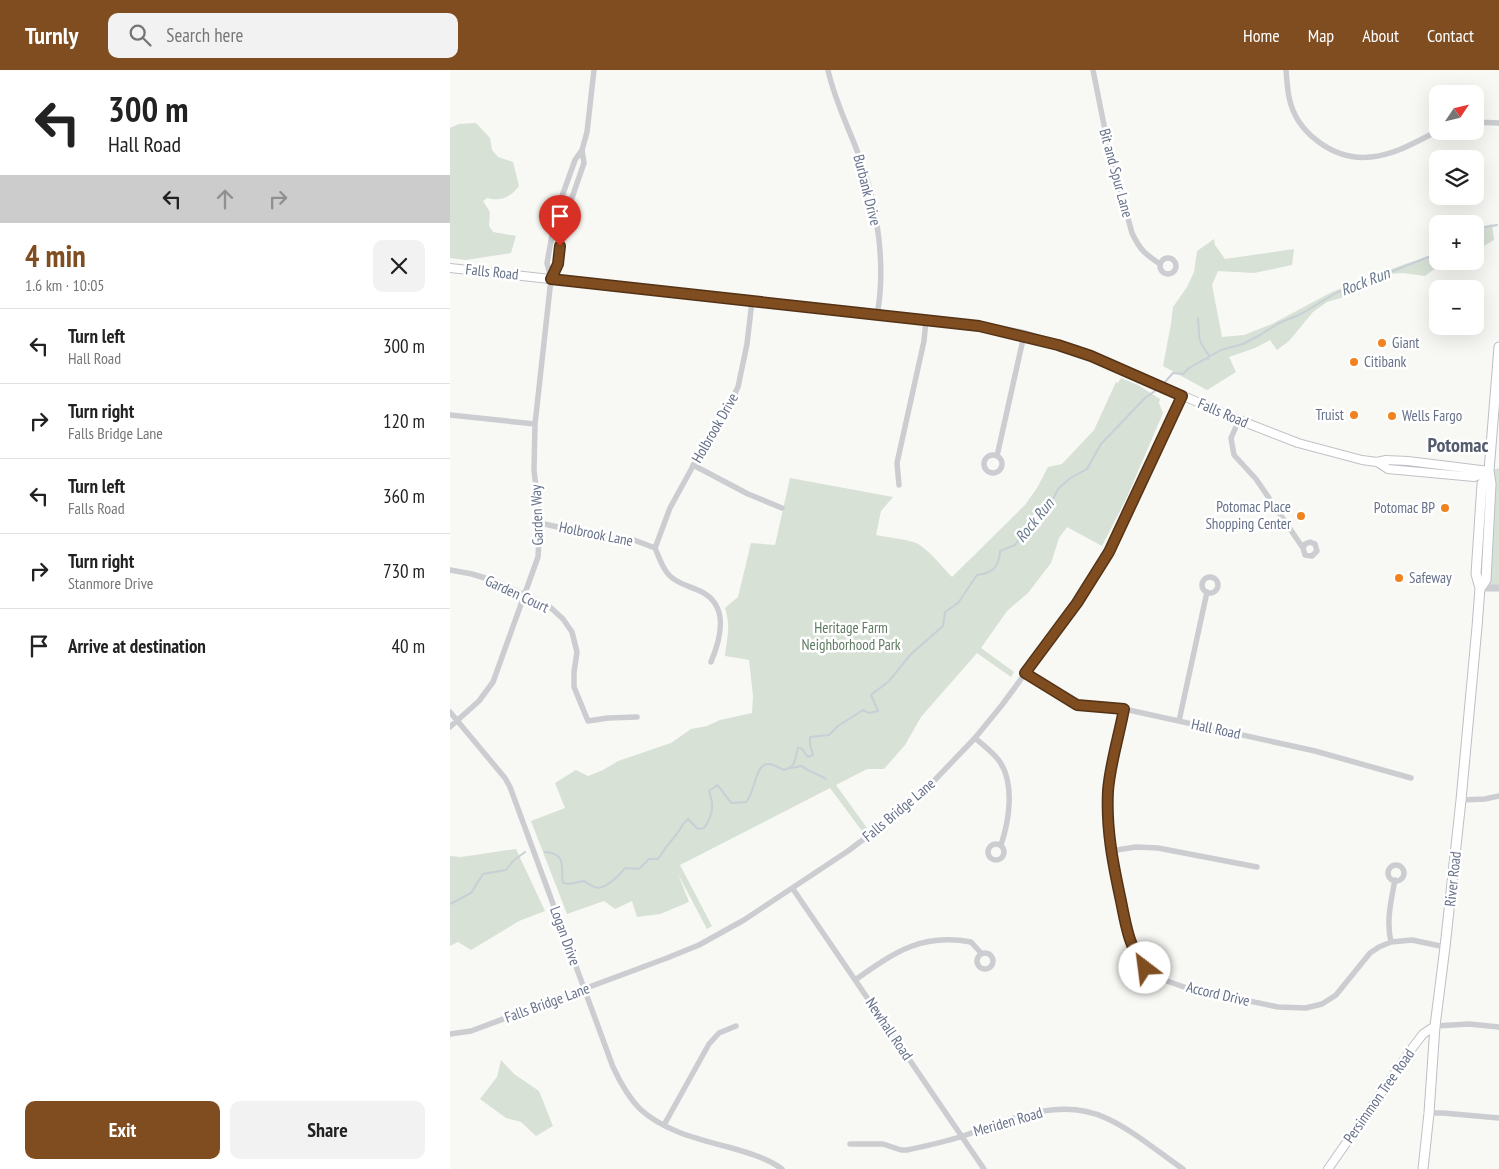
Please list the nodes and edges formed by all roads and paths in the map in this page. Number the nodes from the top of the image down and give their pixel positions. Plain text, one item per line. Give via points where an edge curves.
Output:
1 (594, 70) edge
2 (828, 70) edge
3 (1093, 70) edge
4 (1286, 70) edge
5 (1484, 122) edge
6 (1499, 123) edge
7 (1429, 135) edge
8 (582, 150) junction
9 (1160, 264) dead end
10 (450, 268) edge
11 (551, 279) junction
12 (752, 301) junction
13 (877, 315) junction
14 (926, 320) junction
15 (1024, 336) junction
16 (1499, 347) edge
17 (1182, 396) junction
18 (450, 415) edge
19 (1239, 420) junction
20 (535, 424) junction
21 (997, 456) dead end
22 (693, 465) junction
23 (1499, 468) edge
24 (1489, 470) junction
25 (899, 485) dead end
26 (782, 508) dead end
27 (540, 523) junction
28 (655, 548) junction
29 (1302, 548) dead end
30 (450, 570) edge
31 (1480, 588) junction
32 (1499, 588) edge
33 (1207, 592) dead end
34 (525, 595) junction
35 (711, 662) dead end
36 (1025, 673) junction
37 (1124, 709) junction
38 (450, 712) edge
39 (637, 717) dead end
40 (458, 720) junction
41 (1179, 721) junction
42 (450, 727) edge
43 (976, 738) junction
44 (1411, 778) dead end
45 (1499, 796) edge
46 (1461, 800) junction
47 (1001, 845) dead end
48 (1110, 851) junction
49 (1258, 867) dead end
50 (1394, 880) dead end
51 (793, 889) junction
52 (1390, 942) junction
53 (1446, 947) junction
54 (981, 953) dead end
55 (855, 980) junction
56 (585, 988) junction
57 (736, 1026) dead end
58 (1435, 1026) junction
59 (1499, 1027) edge
60 (450, 1034) edge
61 (1429, 1113) junction
62 (1499, 1118) edge
63 (664, 1125) junction
64 (962, 1136) junction
65 (850, 1144) dead end
66 (782, 1169) edge
67 (984, 1169) edge
68 (1183, 1169) edge
69 (1328, 1169) edge
70 (1422, 1169) edge

1 - 8 street
2 - 13 street, Burbank Drive via 863,165 875,210 880,263
3 - 9 street, Bit and Spur Lane via 1108,150 1132,233 1144,253
4 - 7 street via 1294,113 1308,132 1328,148 1371,158 1392,153
5 - 6 street
8 - 11 street via 584,163 566,215 558,264
8 - 11 street via 575,160 556,213 547,263
10 - 11 main road, Falls Road
11 - 12 main road, Falls Road
11 - 20 street, Garden Way
12 - 13 main road, Falls Road
12 - 22 street, Holbrook Drive via 748,344 738,387
13 - 14 main road, Falls Road
14 - 15 main road, Falls Road via 979,326
14 - 25 street via 897,463
15 - 17 main road, Falls Road via 1091,356
15 - 21 street
16 - 24 main road, River Road
17 - 19 main road, Falls Road
17 - 36 street, Falls Bridge Lane via 1109,552 1077,603
18 - 20 street
19 - 24 main road, Falls Road via 1298,443 1362,460 1408,461
19 - 29 street via 1231,438 1234,455 1256,479
20 - 27 street, Garden Way via 534,470
22 - 26 street
22 - 28 street, Holbrook Drive via 670,508
23 - 24 main road, Falls Road
24 - 31 main road, River Road via 1482,484 1476,574
27 - 28 street, Holbrook Lane via 634,540
27 - 34 street, Garden Way via 538,557
28 - 35 street via 669,575 704,594 717,609 719,644
30 - 34 street, Garden Court via 495,581
31 - 32 street
31 - 46 main road, River Road
33 - 41 street
34 - 39 street, Garden Court via 550,607 572,632 577,652 574,688 588,721
34 - 40 street, Garden Way via 493,682 479,702
36 - 37 street, Hall Road via 1077,705
36 - 43 street, Falls Bridge Lane
37 - 41 street, Hall Road
37 - 48 street, Accord Drive via 1108,790
38 - 40 street, Logan Drive
40 - 42 street, Garden Way
40 - 56 street, Logan Drive via 510,787
41 - 44 street, Hall Road via 1315,751
43 - 47 street via 999,760 1008,780 1006,831
43 - 51 street, Falls Bridge Lane via 897,814
45 - 46 street
46 - 53 main road, River Road
48 - 49 street via 1158,848
48 - 52 street, Accord Drive via 1136,956 1145,968 1161,979 1187,988 1278,1007 1306,1008 1322,1004 1336,995 1370,954
50 - 52 street via 1388,929
51 - 55 street, Newhall Road
51 - 56 street, Falls Bridge Lane via 698,945
52 - 53 street, Accord Drive via 1412,940
53 - 58 main road, River Road
54 - 55 street via 972,942 934,941 900,950
55 - 64 street, Newhall Road
56 - 60 street, Falls Bridge Lane via 471,1030
56 - 63 street, Logan Drive via 622,1084 641,1110
57 - 63 street via 719,1033 709,1044
58 - 59 street via 1469,1024
58 - 61 main road, River Road
58 - 69 main road, Persimmon Tree Road via 1413,1047
61 - 62 street
61 - 70 main road, River Road
63 - 66 street, Logan Drive via 754,1155
64 - 65 street, Meriden Road via 907,1150 883,1144
64 - 67 street, Newhall Road
64 - 68 street, Meriden Road via 997,1122 1039,1111 1067,1109 1105,1118

